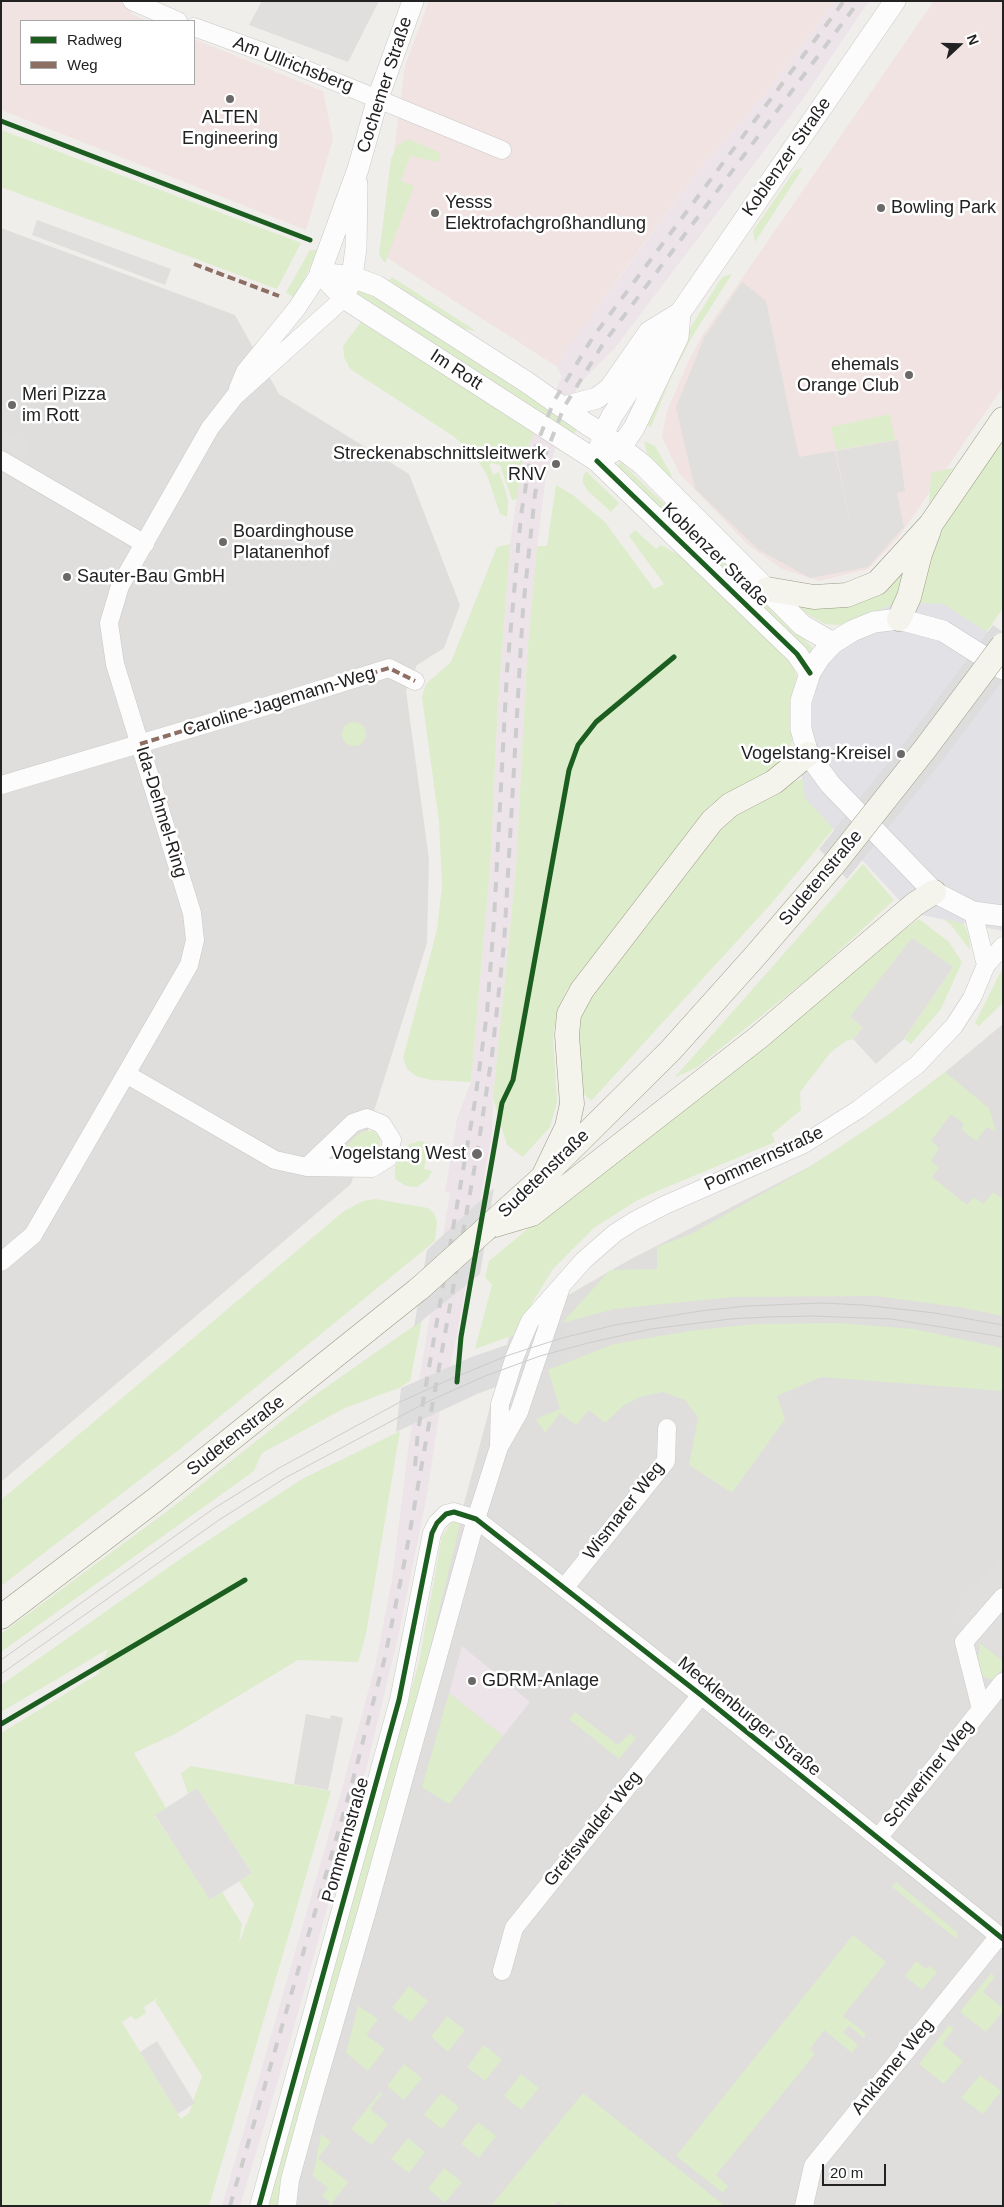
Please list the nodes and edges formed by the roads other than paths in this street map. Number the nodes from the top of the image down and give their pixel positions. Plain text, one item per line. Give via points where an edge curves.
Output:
1 (132, 1) edge
2 (413, 1) edge
3 (895, 1) edge
4 (176, 20) edge
5 (195, 28) edge
6 (378, 98) junction
7 (502, 150) dead end
8 (358, 169) junction
9 (320, 273) junction
10 (352, 277) junction
11 (344, 298) junction
12 (673, 317) junction
13 (235, 396) junction
14 (564, 407) junction
15 (1003, 419) edge
16 (603, 434) junction
17 (621, 447) junction
18 (1, 460) edge
19 (597, 461) junction
20 (931, 524) junction
21 (145, 544) junction
22 (766, 588) junction
23 (899, 619) junction
24 (833, 643) junction
25 (1003, 645) edge
26 (1003, 669) edge
27 (810, 673) junction
28 (415, 680) dead end
29 (140, 744) junction
30 (808, 754) junction
31 (1, 785) edge
32 (934, 892) junction
33 (973, 912) junction
34 (1002, 916) edge
35 (1003, 946) edge
36 (986, 965) junction
37 (126, 1074) junction
38 (307, 1168) dead end
39 (543, 1176) junction
40 (488, 1227) junction
41 (1, 1262) edge
42 (667, 1428) dead end
43 (476, 1519) junction
44 (565, 1587) junction
45 (1003, 1597) edge
46 (1, 1617) edge
47 (1003, 1682) edge
48 (701, 1695) junction
49 (981, 1709) junction
50 (878, 1838) junction
51 (1001, 1938) edge
52 (502, 1971) dead end
53 (258, 2206) edge
54 (287, 2206) edge
55 (804, 2206) edge

1 - 4 street
2 - 6 street, Cochemer Straße
3 - 12 street, Koblenzer Straße
5 - 6 street, Am Ullrichsberg
6 - 7 street, Am Ullrichsberg
6 - 8 street, Cochemer Straße
8 - 9 street, Cochemer Straße
8 - 10 street, Cochemer Straße
9 - 10 street, Im Rott
9 - 11 street, Im Rott
9 - 13 street, Ida-Dehmel-Ring via 297,308 244,372
10 - 11 street, Cochemer Straße
10 - 14 street, Im Rott via 377,286
11 - 13 street, Ida-Dehmel-Ring
11 - 19 street, Im Rott
12 - 14 street, Koblenzer Straße via 649,332 610,388 597,398
12 - 16 street, Koblenzer Straße via 662,341
12 - 17 street, Koblenzer Straße via 678,337 634,428
13 - 21 street, Ida-Dehmel-Ring via 210,428
14 - 16 street, Im Rott
15 - 20 main road
16 - 17 street, Koblenzer Straße
16 - 19 street, Koblenzer Straße
17 - 19 street, Koblenzer Straße
17 - 22 street, Koblenzer Straße
18 - 21 street
19 - 27 street, Koblenzer Straße via 797,654
20 - 22 main road via 878,583 847,595 814,597
20 - 23 main road via 910,597
21 - 29 street, Ida-Dehmel-Ring via 120,586 109,623 115,664
22 - 24 street, Koblenzer Straße via 802,625
23 - 24 street via 874,622
23 - 26 street via 944,631
24 - 27 street
25 - 39 main road, Sudetenstraße, bridge via 834,864 756,955 670,1051
27 - 30 street via 801,701 801,729
28 - 29 street, Caroline-Jagemann-Weg via 389,668
29 - 31 street, Caroline-Jagemann-Weg
29 - 37 street, Ida-Dehmel-Ring via 192,913 195,940 189,965
30 - 32 street via 830,784
30 - 39 main road via 774,782 730,805 712,821 582,990 569,1014 567,1035 572,1104 567,1127
32 - 33 street
32 - 40 main road via 915,904 759,1037 532,1214
33 - 34 street
33 - 36 street
35 - 36 street, Pommernstraße
36 - 43 street, Pommernstraße via 972,998 954,1026 917,1065 859,1109 804,1144 634,1221 584,1260 530,1321 515,1356 500,1404 499,1447
37 - 38 street via 275,1160
37 - 41 street, Ida-Dehmel-Ring via 33,1235
39 - 40 main road, Sudetenstraße
40 - 46 main road, Sudetenstraße, bridge via 420,1288 163,1494
42 - 44 street, Wismarer Weg via 666,1462
43 - 44 street, Mecklenburger Straße
43 - 53 street, Pommernstraße via 454,1512 446,1514 436,1523 432,1533 399,1700
43 - 54 street, Pommernstraße via 310,2107 290,2180
44 - 48 street, Mecklenburger Straße
45 - 49 street, Schweriner Weg via 964,1642
47 - 49 street, Schweriner Weg
48 - 50 street, Mecklenburger Straße
48 - 52 street, Greifswalder Weg via 514,1928
49 - 50 street, Schweriner Weg
50 - 51 street, Mecklenburger Straße
51 - 55 street, Anklamer Weg via 813,2166

